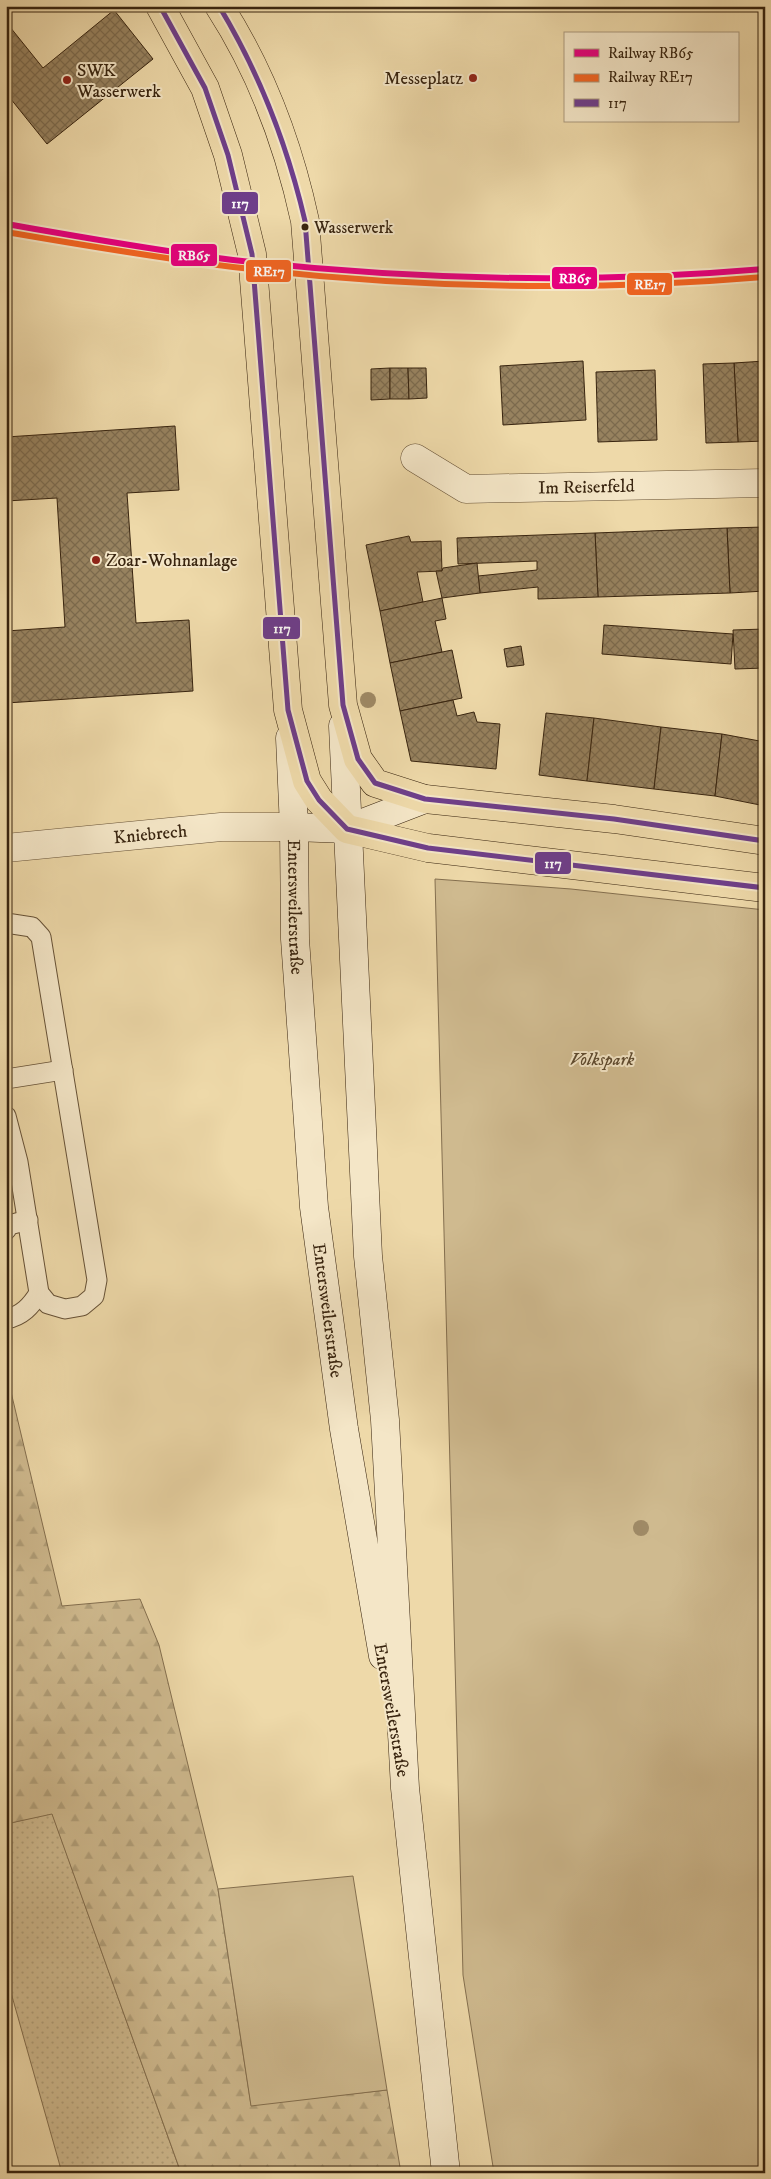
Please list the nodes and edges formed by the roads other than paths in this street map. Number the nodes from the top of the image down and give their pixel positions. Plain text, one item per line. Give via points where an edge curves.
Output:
1 (160, 6) edge
2 (220, 6) edge
3 (416, 458) dead end
4 (765, 483) edge
5 (343, 705) junction
6 (288, 710) junction
7 (425, 799) junction
8 (294, 827) junction
9 (347, 829) junction
10 (765, 841) edge
11 (6, 848) edge
12 (765, 888) edge
13 (6, 924) edge
14 (63, 1070) junction
15 (6, 1078) edge
16 (6, 1116) edge
17 (28, 1220) junction
18 (6, 1230) edge
19 (39, 1293) junction
20 (6, 1319) edge
21 (405, 1788) junction
22 (446, 2173) edge

1 - 6 main road via 205,88 228,155 252,254
2 - 5 main road via 255,72 275,121 297,185 305,222
3 - 4 main road, Im Reiserfeld via 466,489
5 - 7 main road via 358,759 375,782
5 - 9 main road, Entersweilerstraße
6 - 8 main road, Entersweilerstraße
6 - 9 main road via 307,781 319,800
7 - 9 main road
7 - 10 main road via 614,819
8 - 9 main road, Kniebrech
8 - 11 main road, Kniebrech via 221,826
8 - 21 main road, Entersweilerstraße via 295,939 314,1207 344,1429
9 - 12 main road via 428,848
9 - 21 main road, Entersweilerstraße via 368,1256 385,1420
13 - 14 lane via 32,927 41,937
14 - 15 lane
14 - 19 lane via 97,1280 94,1296 82,1306 65,1309 48,1304
16 - 17 lane
17 - 18 lane via 9,1225
17 - 19 lane
19 - 20 lane via 30,1307
21 - 22 main road, Entersweilerstraße

